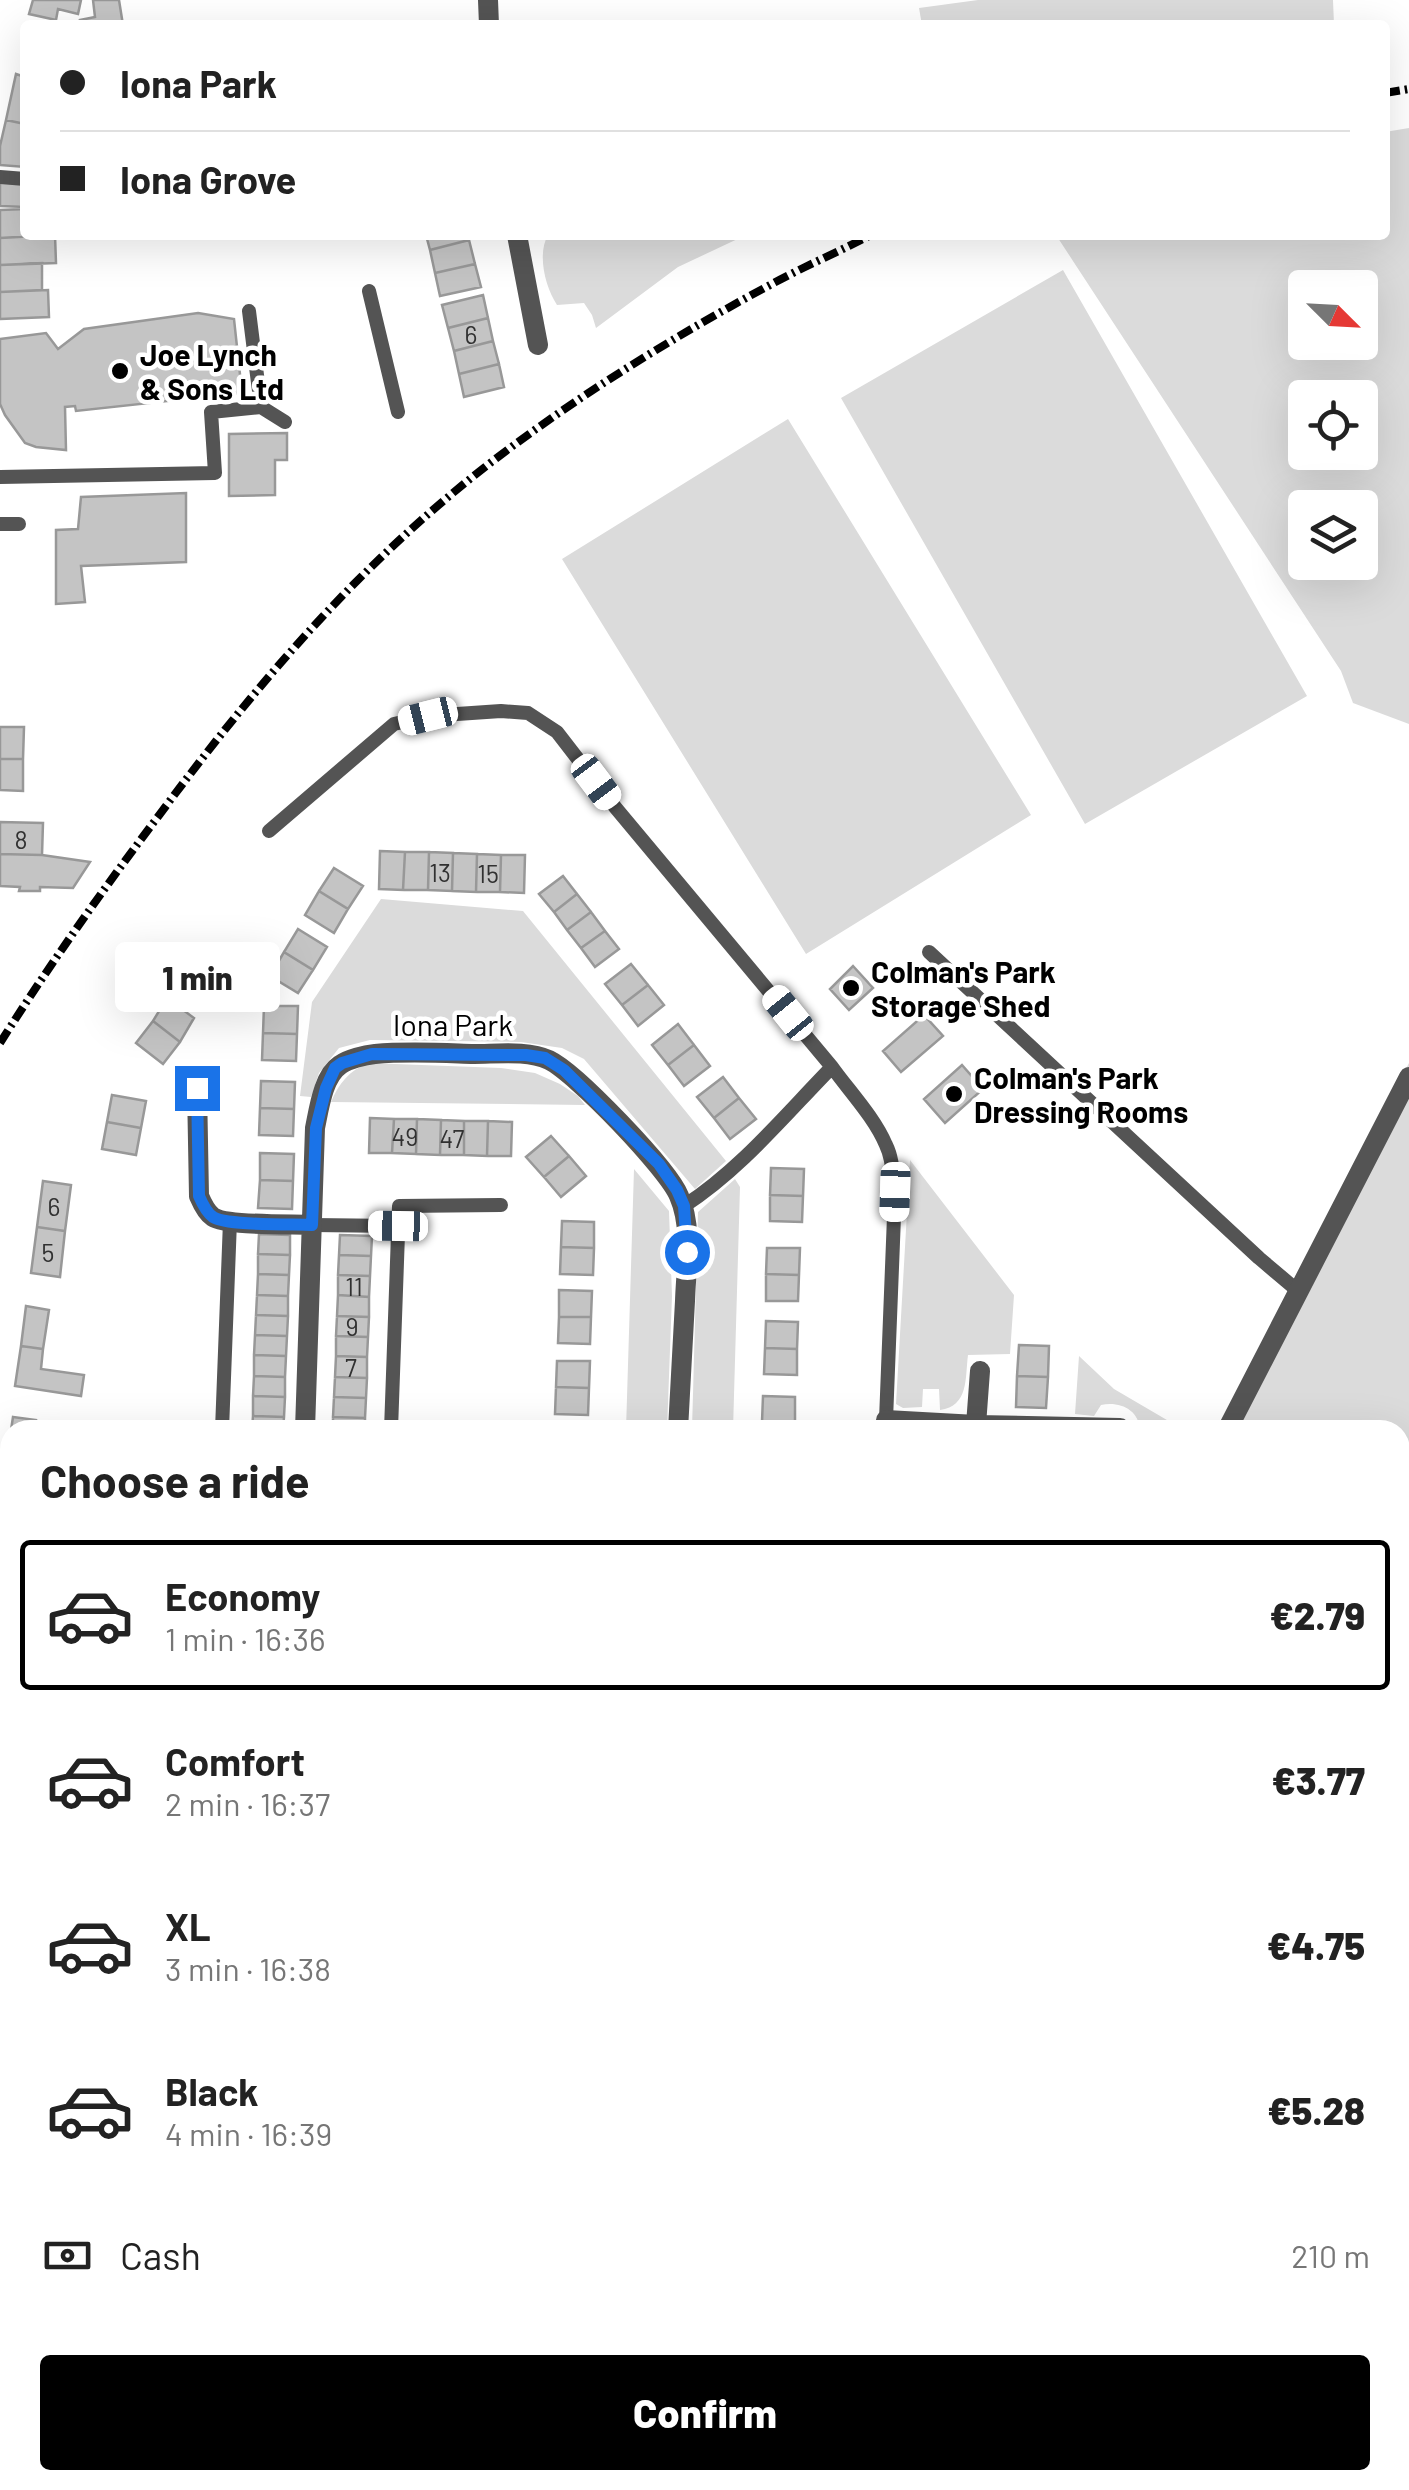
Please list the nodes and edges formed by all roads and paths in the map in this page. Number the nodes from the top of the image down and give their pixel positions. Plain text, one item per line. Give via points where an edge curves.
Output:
1 (518, 240) edge
2 (369, 291) dead end
3 (249, 310) dead end
4 (538, 345) dead end
5 (261, 407) junction
6 (398, 412) dead end
7 (286, 422) dead end
8 (0, 477) edge
9 (0, 524) edge
10 (19, 524) dead end
11 (270, 831) dead end
12 (929, 952) dead end
13 (832, 1067) junction
14 (1409, 1077) edge
15 (197, 1088) dead end
16 (502, 1205) dead end
17 (684, 1206) junction
18 (230, 1221) junction
19 (312, 1225) junction
20 (398, 1226) junction
21 (1298, 1290) junction
22 (980, 1371) dead end
23 (222, 1420) edge
24 (306, 1420) edge
25 (391, 1420) edge
26 (679, 1420) edge
27 (886, 1420) edge
28 (976, 1420) edge
29 (1231, 1420) edge

1 - 4 street
2 - 6 lane
3 - 5 lane
5 - 7 lane
5 - 8 lane via 211,412 214,473
9 - 10 lane
11 - 13 lane via 394,724 428,716 528,713 557,732
12 - 21 lane
13 - 17 lane via 739,1162
13 - 27 lane via 886,1142 892,1163
14 - 21 street
15 - 18 street via 199,1196 214,1218
16 - 20 lane via 399,1206
17 - 19 street, Iona Park via 659,1164 553,1062 526,1055 372,1054 342,1063 330,1077 316,1128
17 - 26 street, Iona Park
18 - 19 street
18 - 23 lane
19 - 20 lane
19 - 24 street, Iona Park
20 - 25 lane
21 - 29 street
22 - 28 street

